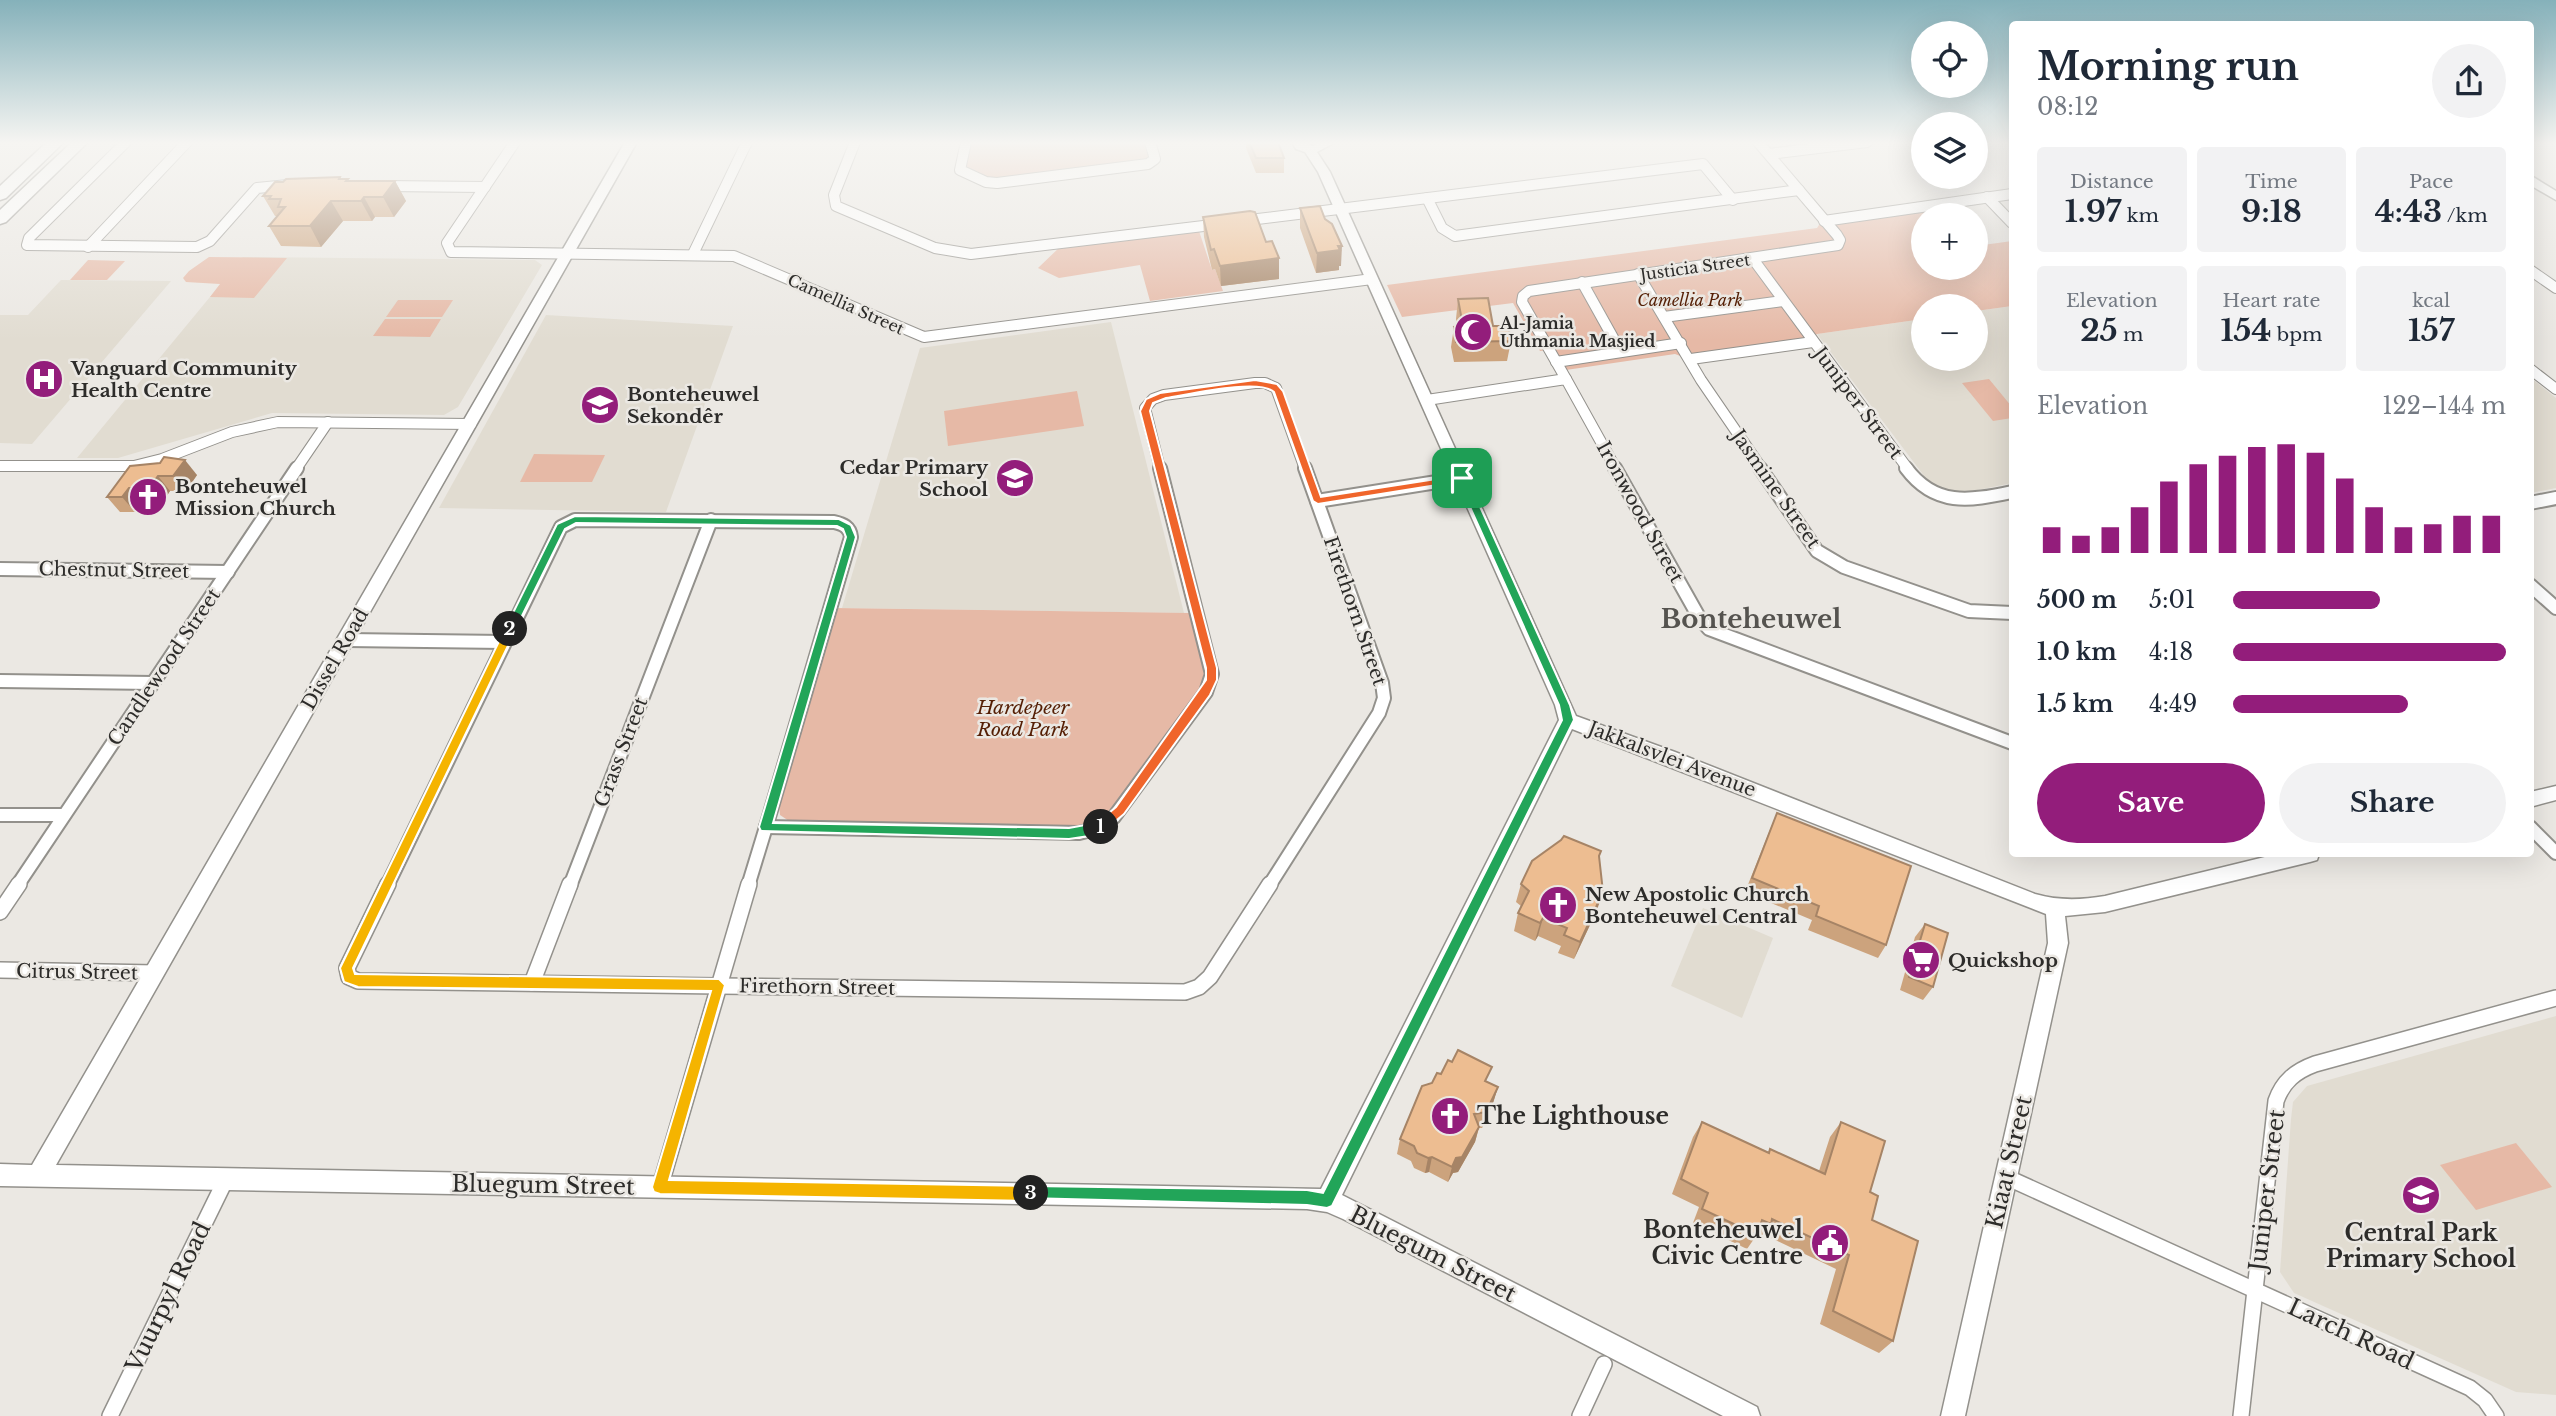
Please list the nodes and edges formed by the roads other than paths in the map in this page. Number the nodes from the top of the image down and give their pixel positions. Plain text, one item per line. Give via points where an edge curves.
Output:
1 (61, 208) edge
2 (125, 208) edge
3 (240, 208) edge
4 (471, 208) edge
5 (594, 208) edge
6 (715, 208) edge
7 (840, 208) edge
8 (1340, 208) joint
9 (1432, 208) edge
10 (1671, 208) edge
11 (1814, 208) edge
12 (1908, 208) edge
13 (1824, 220) junction
14 (88, 247) junction
15 (568, 254) junction
16 (693, 254) junction
17 (1753, 259) junction
18 (2534, 273) edge
19 (1638, 274) junction
20 (1372, 279) junction
21 (1582, 282) junction
22 (2556, 288) edge
23 (1523, 296) joint
24 (1783, 301) junction
25 (1664, 317) junction
26 (1813, 342) junction
27 (1681, 343) junction
28 (1621, 352) junction
29 (1691, 359) junction
30 (1556, 362) junction
31 (2534, 372) edge
32 (1566, 379) junction
33 (2555, 388) edge
34 (1427, 400) junction
35 (328, 422) junction
36 (471, 424) junction
37 (0, 466) edge
38 (1462, 478) junction
39 (2009, 493) edge
40 (2556, 498) edge
41 (1318, 501) junction
42 (2534, 502) edge
43 (711, 520) junction
44 (0, 569) edge
45 (228, 572) junction
46 (2534, 589) edge
47 (2556, 608) edge
48 (2009, 613) edge
49 (346, 640) junction
50 (504, 642) junction
51 (0, 681) edge
52 (153, 683) junction
53 (1568, 720) junction
54 (2009, 742) edge
55 (2556, 793) edge
56 (2534, 799) edge
57 (0, 814) edge
58 (64, 815) junction
59 (765, 827) junction
60 (2534, 831) edge
61 (2556, 853) edge
62 (2298, 857) edge
63 (2055, 908) junction
64 (0, 912) edge
65 (0, 970) edge
66 (155, 973) junction
67 (532, 983) junction
68 (719, 985) junction
69 (2556, 998) edge
70 (0, 1175) edge
71 (38, 1175) junction
72 (2006, 1177) junction
73 (226, 1179) junction
74 (660, 1187) junction
75 (1327, 1201) junction
76 (2255, 1290) junction
77 (1604, 1364) dead end
78 (110, 1416) edge
79 (1580, 1416) edge
80 (1748, 1416) edge
81 (1953, 1416) edge
82 (2241, 1416) edge
83 (2496, 1416) edge

1 - 14 street via 27,242 30,246
2 - 14 street
3 - 14 street via 201,246
4 - 15 street, Camellia Street via 447,243 449,250 459,254
5 - 15 street, Dissel Road
6 - 16 street
7 - 8 street via 956,254
8 - 20 street, Jakkalsvlei Avenue
9 - 10 street via 1442,228 1455,236
11 - 13 street
12 - 13 street
13 - 17 street, Justicia Street via 1840,240 1838,245
15 - 16 street, Camellia Street
15 - 36 street, Dissel Road
16 - 20 street, Camellia Street via 740,258 924,337
17 - 19 street, Justicia Street
17 - 24 street
18 - 22 street
19 - 21 street, Justicia Street
19 - 25 street, Jasmine Street
20 - 34 street, Jakkalsvlei Avenue
21 - 23 street, Justicia Street via 1537,288
21 - 28 street
23 - 30 street, Ironwood Street via 1522,302
24 - 25 street
24 - 26 street
25 - 27 street, Jasmine Street
26 - 29 street, Juniper Street
26 - 39 street, Juniper Street via 1923,488 1966,500
27 - 28 street
27 - 29 street, Jasmine Street
28 - 30 street
29 - 48 street, Jasmine Street via 1817,551 1844,567 1969,611
30 - 32 street, Ironwood Street
31 - 33 street
32 - 34 street
32 - 54 street, Ironwood Street via 1709,629
34 - 38 street, Jakkalsvlei Avenue
35 - 36 street
35 - 37 street via 278,422 246,428 134,466
35 - 45 street, Candlewood Street
36 - 49 street, Dissel Road
38 - 41 street
38 - 53 street, Jakkalsvlei Avenue
40 - 42 street
41 - 59 street, Firethorn Street via 1279,391 1273,386 1255,383 1153,399 1145,411 1212,680 1114,817 1098,828 1069,834
41 - 68 street, Firethorn Street via 1382,683 1382,705 1205,983 1180,993
43 - 50 street, Firethorn Street via 568,522 561,527
43 - 59 street via 834,522 844,524 851,533
43 - 67 street, Grass Street
44 - 45 street, Chestnut Street
45 - 52 street, Candlewood Street
46 - 47 street
49 - 50 street
49 - 66 street, Dissel Road
50 - 67 street, Firethorn Street via 347,974 358,981
51 - 52 street
52 - 58 street, Candlewood Street
53 - 63 street, Jakkalsvlei Avenue
53 - 75 street
55 - 56 street
57 - 58 street
58 - 64 street, Candlewood Street
59 - 68 street
60 - 61 street
62 - 63 street, Jakkalsvlei Avenue via 2105,904
63 - 72 street, Kiaat Street via 2058,943
65 - 66 street, Citrus Street
66 - 71 street, Dissel Road
67 - 68 street, Firethorn Street
68 - 74 street
69 - 76 street, Juniper Street via 2315,1064 2287,1079 2276,1101
70 - 71 street, Bluegum Street
71 - 73 street, Bluegum Street
72 - 76 street, Larch Road
72 - 81 street, Kiaat Street
73 - 74 street, Bluegum Street
73 - 78 street, Vuurpyl Road
74 - 75 street, Bluegum Street
75 - 80 street, Bluegum Street
76 - 82 street, Juniper Street
76 - 83 street, Larch Road via 2470,1388
77 - 79 street

